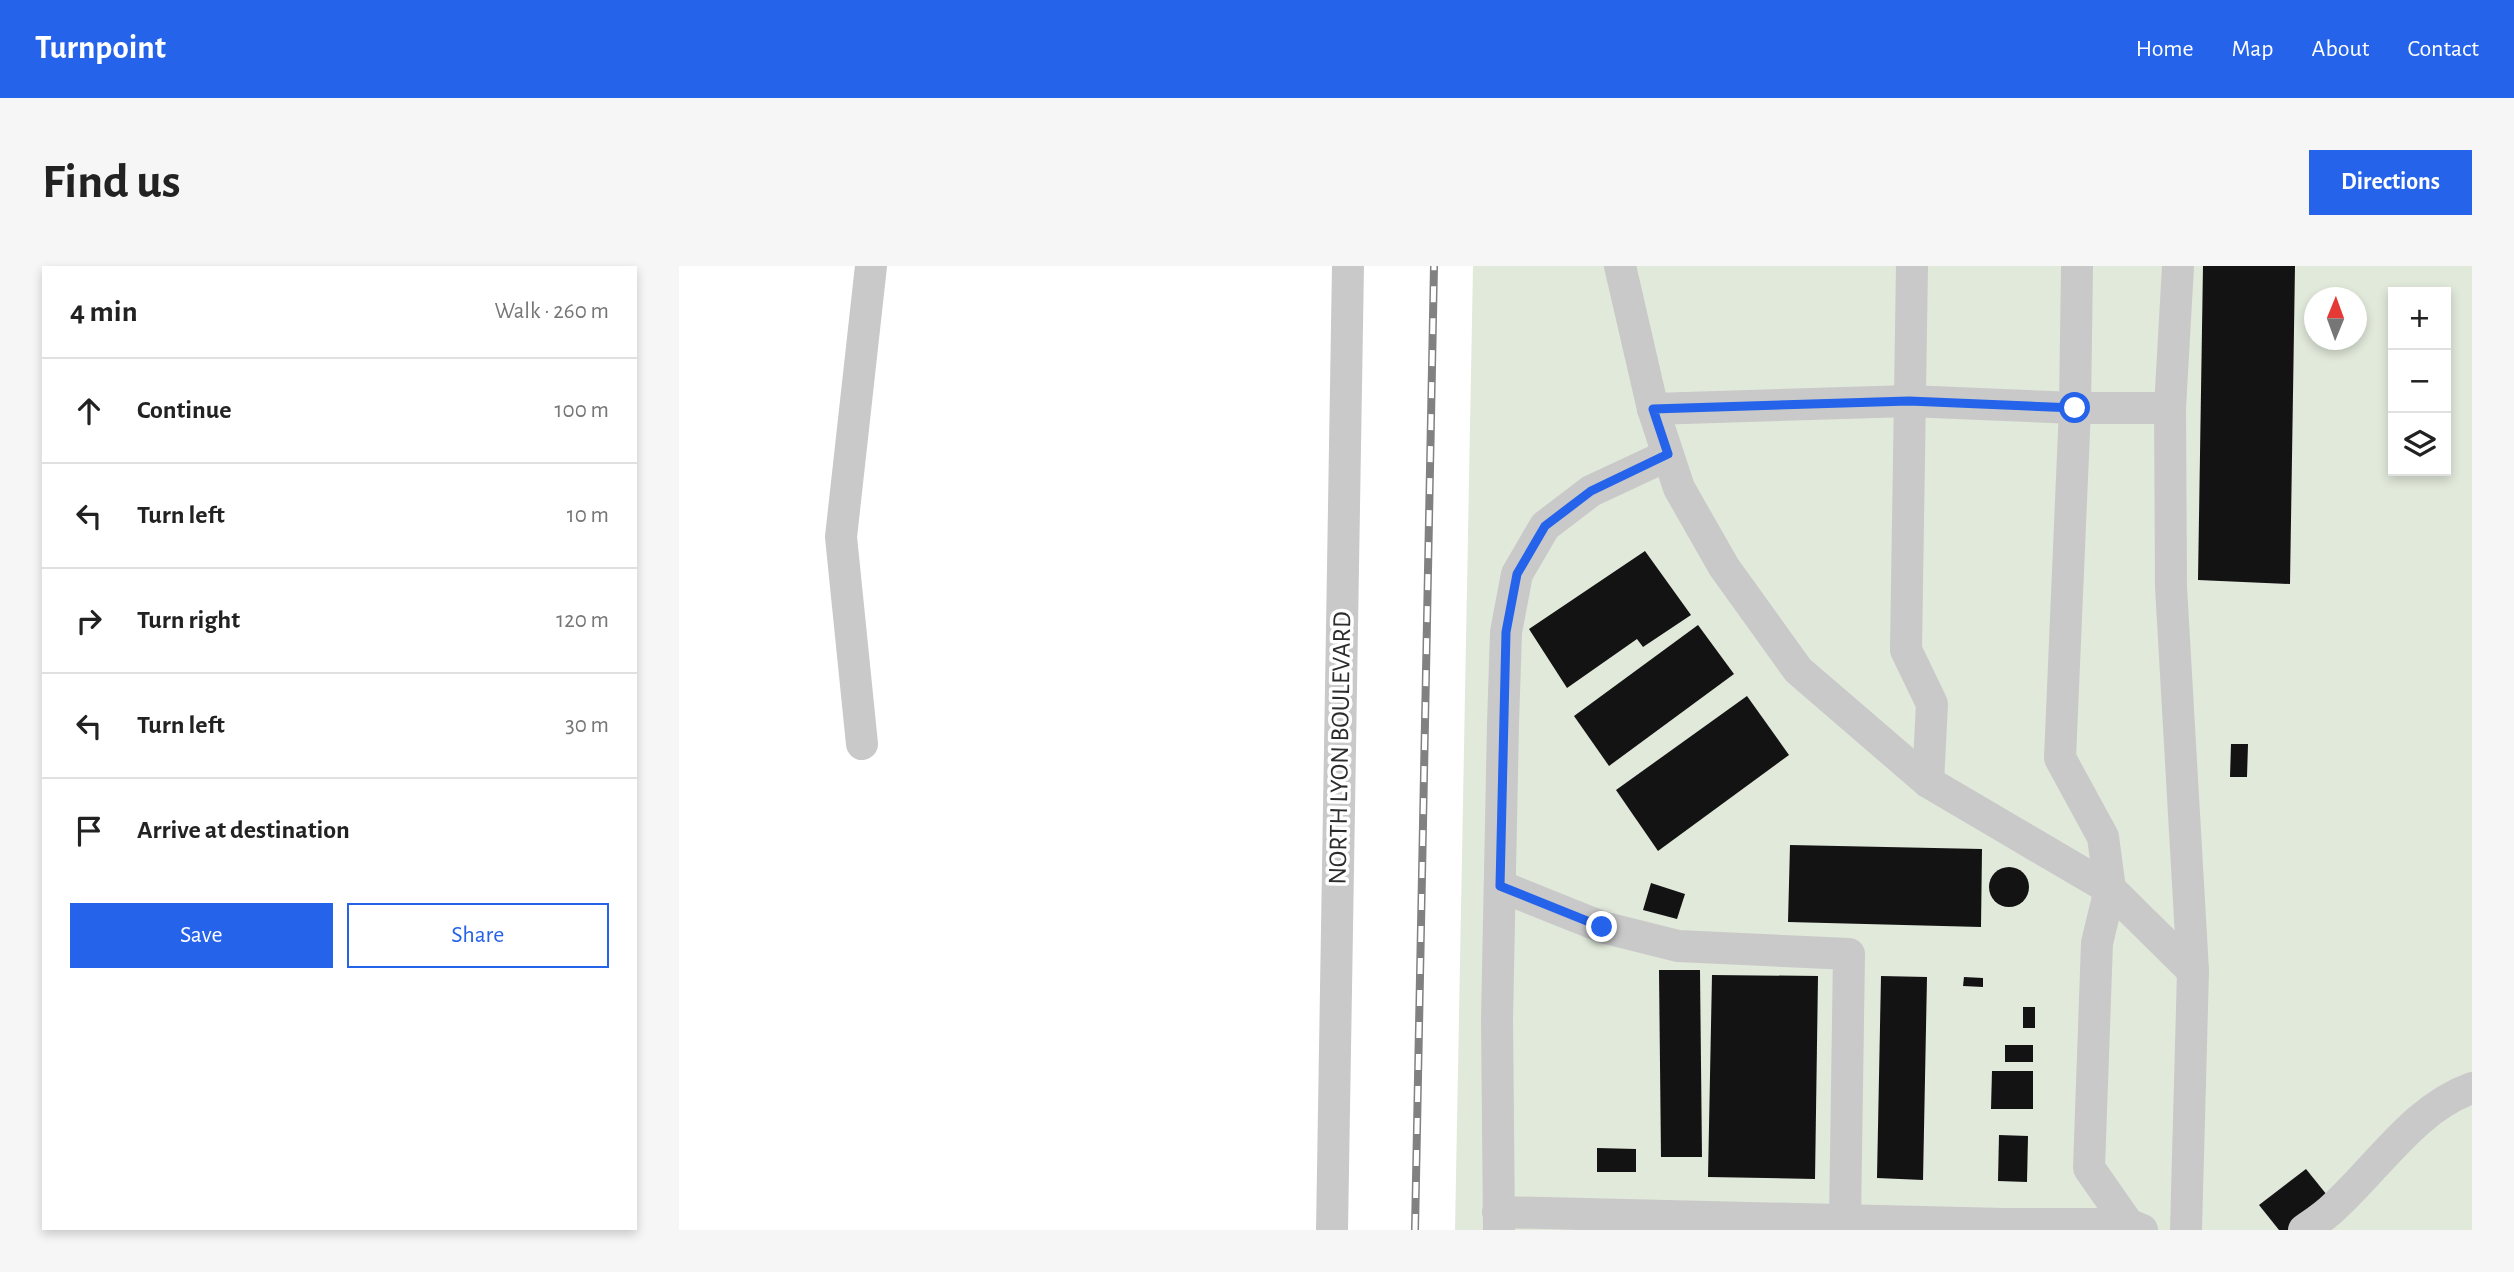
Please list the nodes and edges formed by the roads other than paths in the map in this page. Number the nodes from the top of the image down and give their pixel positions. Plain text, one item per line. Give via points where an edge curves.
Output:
1 (871, 266) edge
2 (1348, 266) edge
3 (1620, 266) edge
4 (1912, 266) edge
5 (2077, 266) edge
6 (2178, 266) edge
7 (1909, 401) junction
8 (2075, 408) junction
9 (2170, 408) junction
10 (1653, 409) junction
11 (1668, 454) junction
12 (862, 744) dead end
13 (1928, 782) junction
14 (1500, 886) junction
15 (2110, 889) junction
16 (2193, 971) junction
17 (2472, 1088) edge
18 (1845, 1220) junction
19 (1499, 1221) edge
20 (2192, 1224) edge
21 (2135, 1227) edge
22 (1332, 1230) edge
23 (2304, 1230) edge

1 - 12 street via 841,537
2 - 22 street, NORTH LYON BOULEVARD
3 - 10 street
4 - 7 street
5 - 8 street
6 - 9 street
7 - 8 street
7 - 10 street
7 - 13 street via 1906,650 1932,704
8 - 9 street
8 - 15 street via 2060,758 2103,837
9 - 16 street via 2171,587
10 - 11 street
11 - 13 street via 1679,488 1724,567 1798,670
11 - 14 street via 1591,491 1545,526 1517,574 1506,632
13 - 15 street
14 - 18 street via 1602,927 1678,946 1849,954
14 - 19 street
15 - 16 street
15 - 21 street via 2097,943 2089,1168
16 - 20 street
17 - 23 street via 2453,1095 2417,1122 2333,1208
18 - 19 street
18 - 21 street

